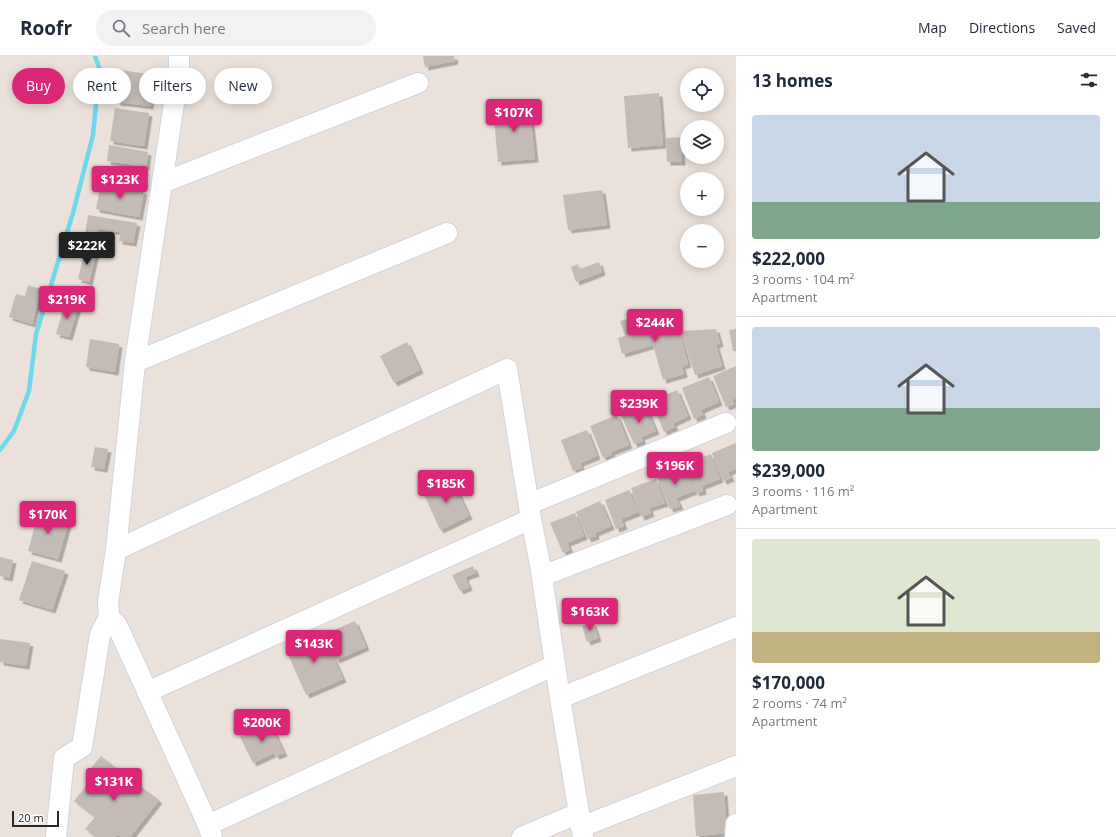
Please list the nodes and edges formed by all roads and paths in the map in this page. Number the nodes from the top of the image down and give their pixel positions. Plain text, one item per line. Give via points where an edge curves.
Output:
1 (179, 56) edge
2 (418, 83) dead end
3 (162, 183) junction
4 (447, 233) dead end
5 (135, 362) junction
6 (726, 423) dead end
7 (727, 505) dead end
8 (530, 511) junction
9 (116, 550) junction
10 (542, 576) junction
11 (109, 617) junction
12 (736, 627) edge
13 (555, 665) junction
14 (147, 692) junction
15 (560, 698) junction
16 (736, 766) edge
17 (736, 824) edge
18 (581, 826) edge
19 (210, 831) edge
20 (56, 837) edge
21 (522, 837) edge
22 (735, 837) edge

1 - 3 street
2 - 3 street
3 - 5 street
4 - 5 street
5 - 9 street
6 - 8 street
7 - 10 street
8 - 9 street via 507,369
8 - 10 street
8 - 14 street
9 - 11 street via 108,602
10 - 13 street
11 - 14 street via 117,625
11 - 20 street via 100,636 82,747 64,758
12 - 15 street
13 - 15 street
13 - 19 street
14 - 19 street
15 - 18 street
16 - 18 street
17 - 22 street
18 - 21 street

